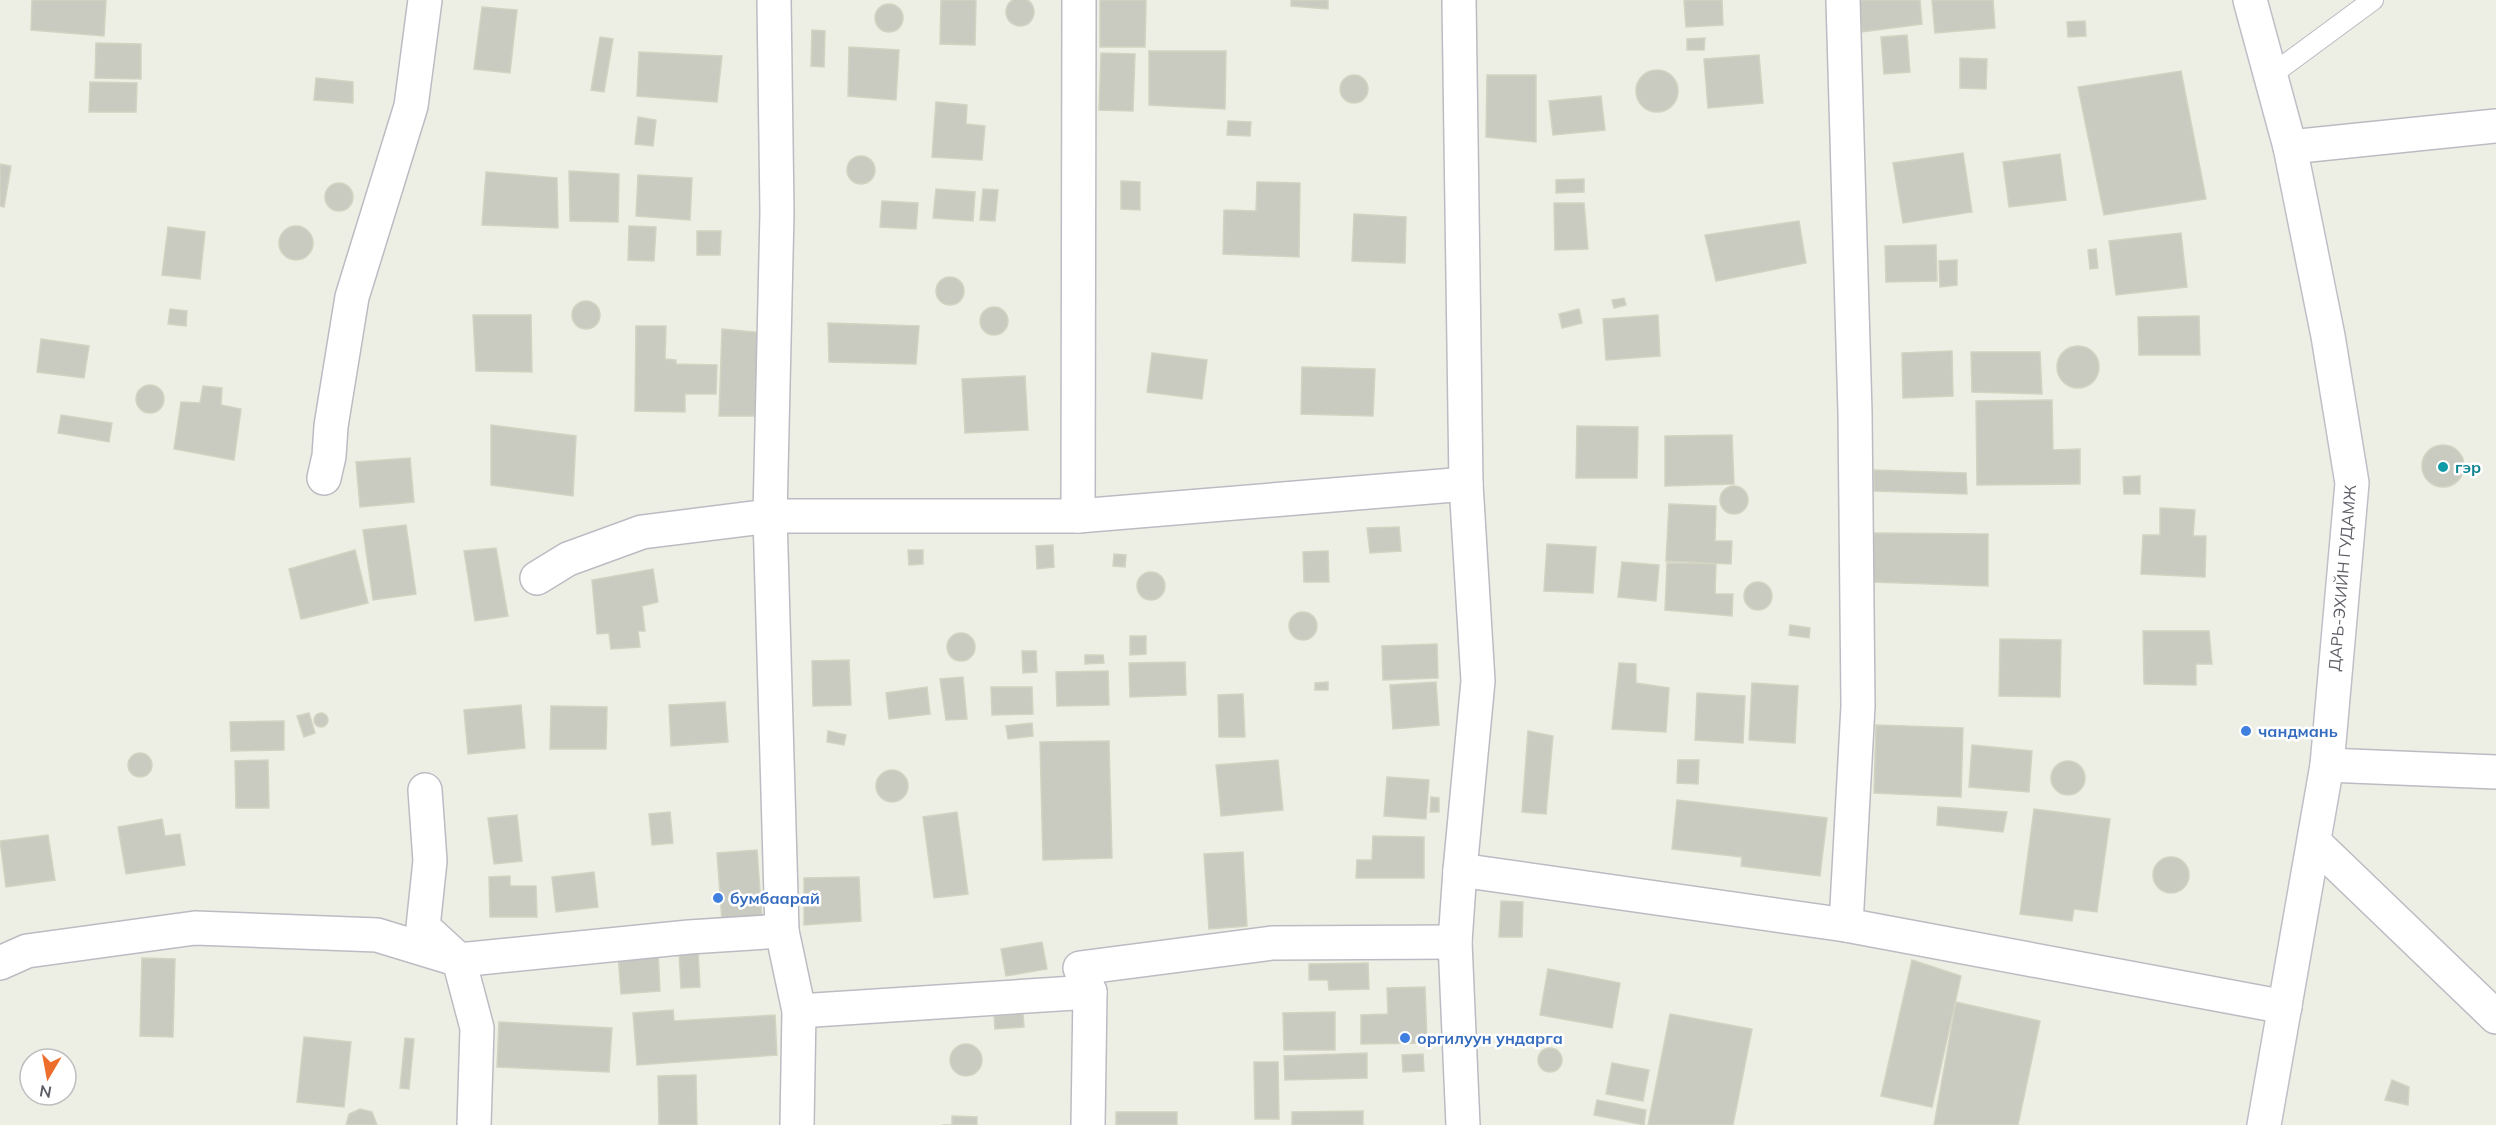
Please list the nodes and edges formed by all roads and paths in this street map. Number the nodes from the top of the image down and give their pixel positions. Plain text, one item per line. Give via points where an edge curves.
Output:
1 (425, 0) edge
2 (774, 0) edge
3 (1079, 0) edge
4 (1459, 0) edge
5 (1843, 0) edge
6 (2250, 0) edge
7 (2373, 0) edge
8 (2270, 76) junction
9 (2496, 126) edge
10 (2290, 147) junction
11 (324, 478) dead end
12 (1466, 484) junction
13 (770, 516) junction
14 (1078, 516) junction
15 (537, 578) dead end
16 (2327, 765) junction
17 (2496, 772) edge
18 (425, 790) dead end
19 (2315, 843) junction
20 (1460, 870) junction
21 (1846, 925) junction
22 (782, 931) junction
23 (1455, 942) junction
24 (459, 960) junction
25 (0, 963) edge
26 (1090, 992) junction
27 (2286, 1007) junction
28 (799, 1011) junction
29 (2496, 1017) edge
30 (474, 1125) edge
31 (797, 1125) edge
32 (1088, 1125) edge
33 (1462, 1125) edge
34 (2264, 1125) edge

1 - 11 street via 411,106 352,297
2 - 13 street via 777,212
3 - 14 street
4 - 12 street
5 - 21 street via 1855,412 1858,706
6 - 8 street, ДАРЬ-ЭХИЙН ГУДАМЖ
7 - 8 lane
8 - 10 street, ДАРЬ-ЭХИЙН ГУДАМЖ
9 - 10 street
10 - 16 street, ДАРЬ-ЭХИЙН ГУДАМЖ via 2328,336 2352,483
12 - 14 street
12 - 20 street via 1478,681
13 - 14 street
13 - 15 street via 642,532 568,560
13 - 22 street
16 - 17 street
16 - 19 street, ДАРЬ-ЭХИЙН ГУДАМЖ
18 - 24 street via 430,861 423,927
19 - 27 street, ДАРЬ-ЭХИЙН ГУДАМЖ
19 - 29 street
20 - 21 street
20 - 23 street
21 - 27 street
22 - 24 street
22 - 28 street
23 - 26 street via 1272,943 1080,968
23 - 33 street
24 - 25 street via 376,935 195,928 27,951
24 - 30 street via 477,1028
26 - 28 street
26 - 32 street
27 - 34 street, ДАРЬ-ЭХИЙН ГУДАМЖ
28 - 31 street

